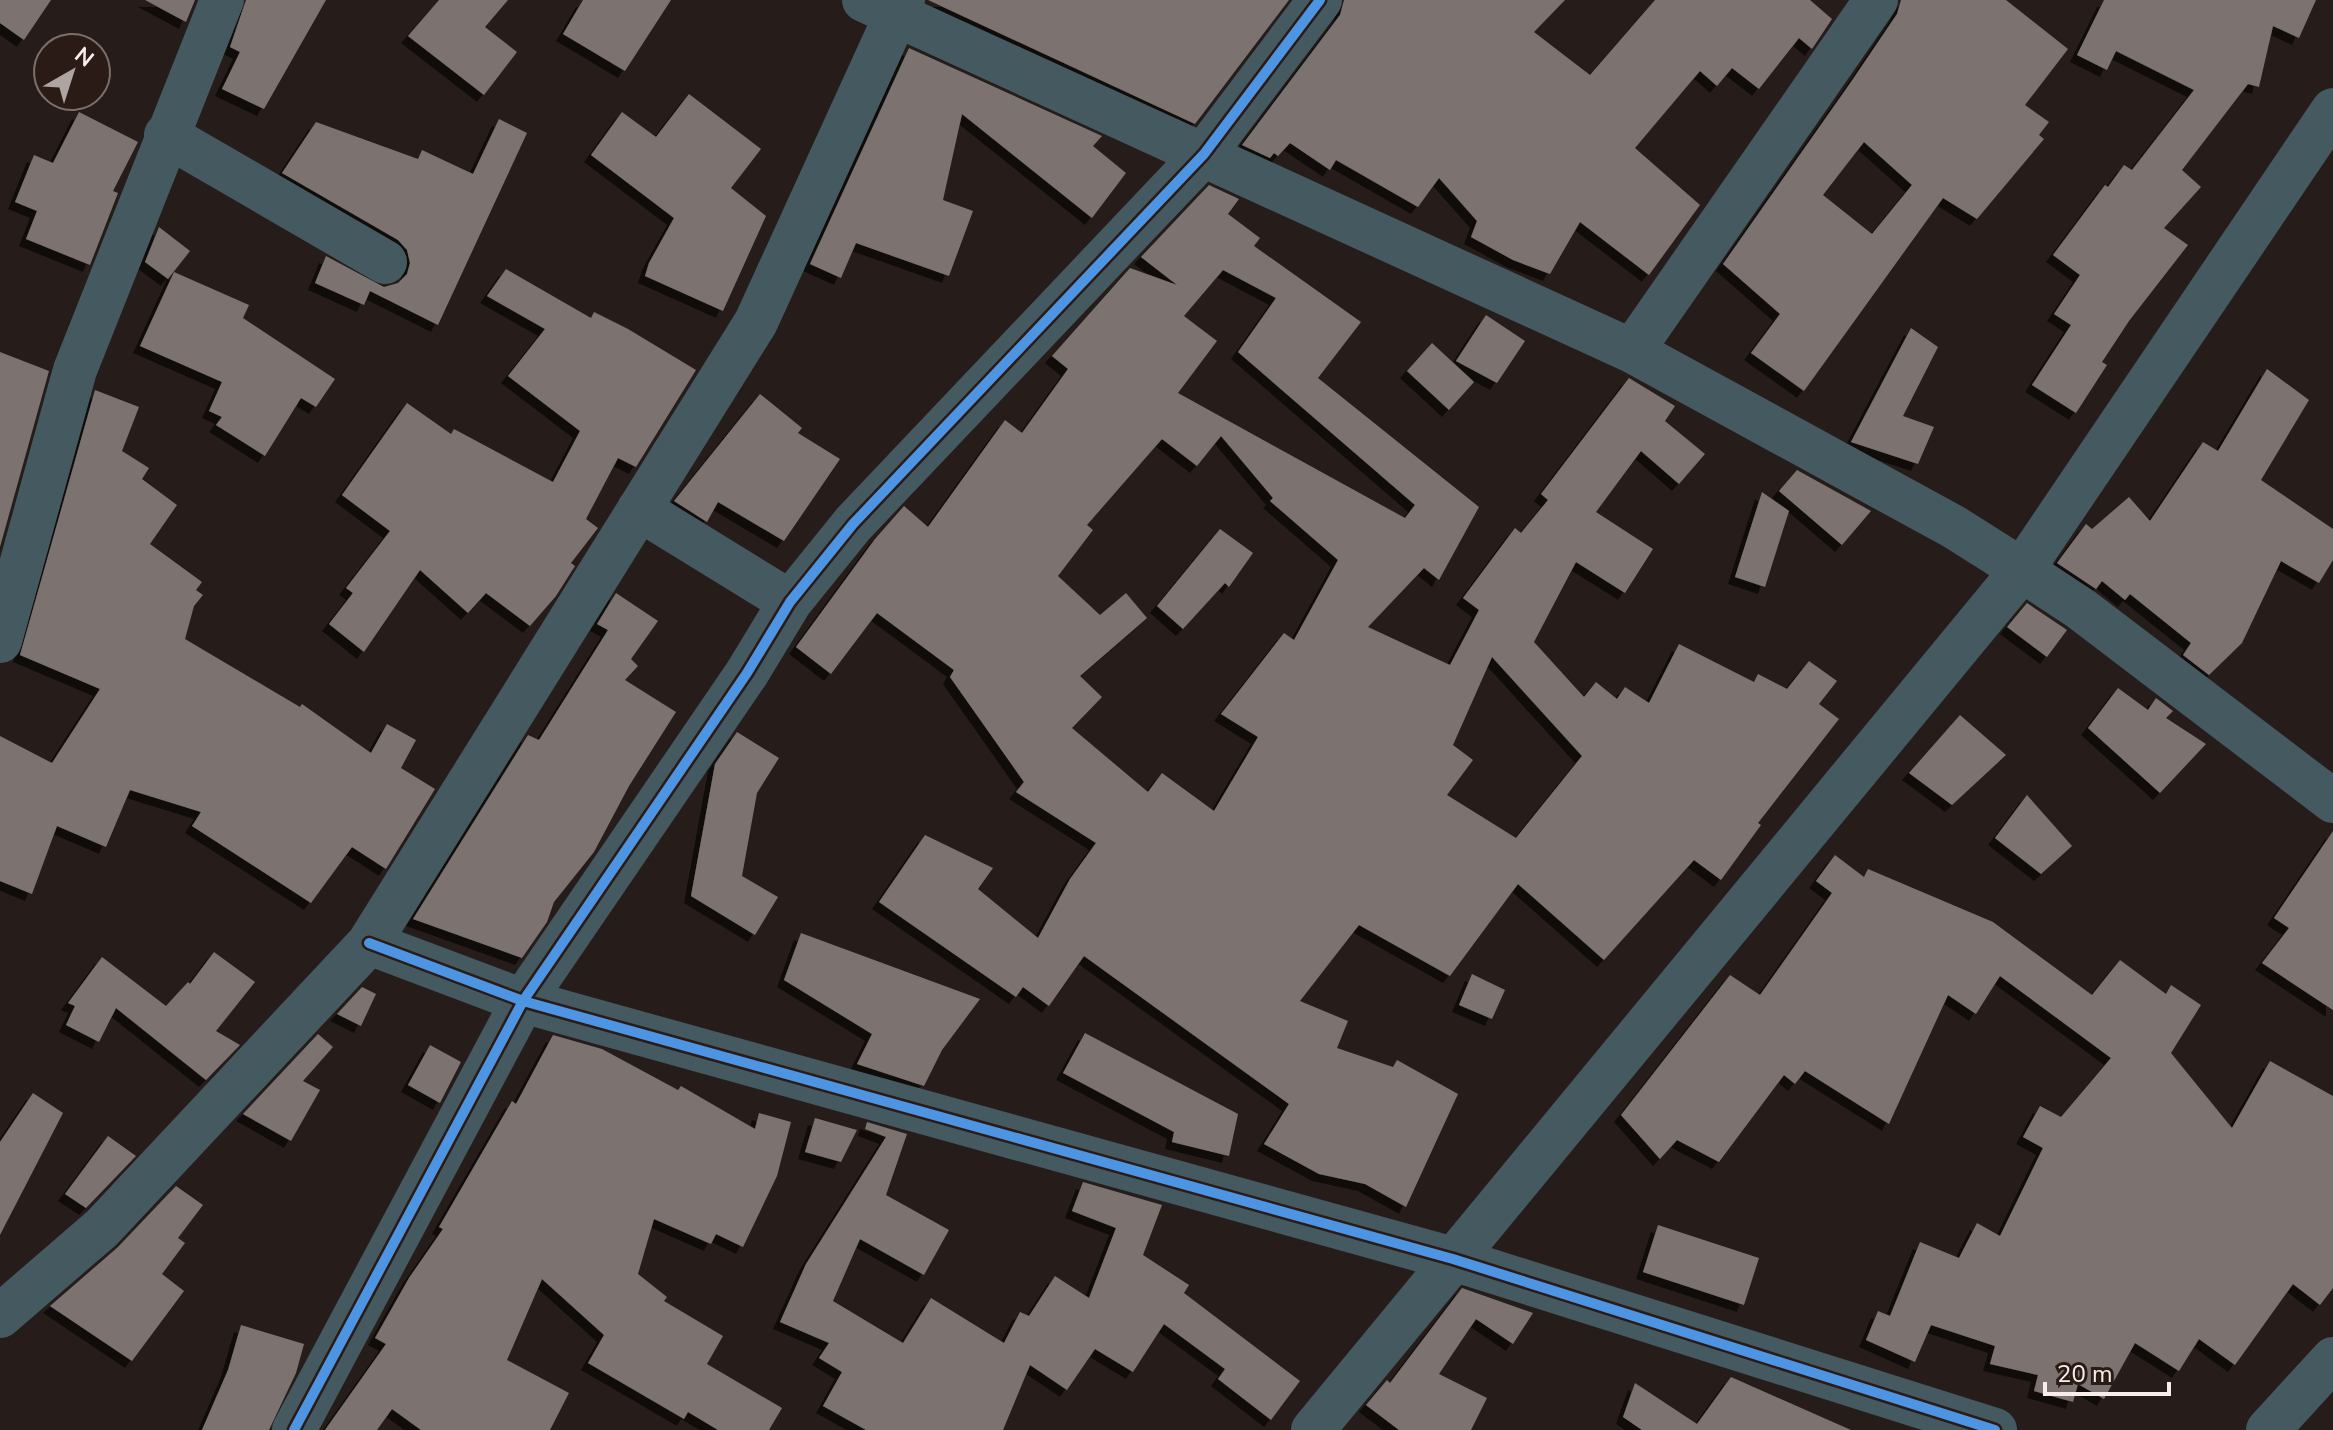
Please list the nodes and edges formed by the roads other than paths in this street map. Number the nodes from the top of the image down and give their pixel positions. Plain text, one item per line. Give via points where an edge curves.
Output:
1 (222, 0) edge
2 (1320, 0) edge
3 (1876, 0) edge
4 (888, 5) edge
5 (2333, 110) edge
6 (166, 135) junction
7 (1204, 154) junction
8 (385, 262) dead end
9 (1632, 351) junction
10 (639, 509) junction
11 (2022, 570) junction
12 (790, 602) junction
13 (0, 641) edge
14 (2333, 801) edge
15 (369, 943) junction
16 (523, 1001) junction
17 (1453, 1259) junction
18 (0, 1316) edge
19 (2333, 1359) edge
20 (294, 1430) edge
21 (1313, 1430) edge
22 (1995, 1430) edge
23 (2268, 1430) edge

1 - 6 street
2 - 7 street
3 - 9 street
4 - 7 street
4 - 10 street via 756,322
5 - 11 street
6 - 8 street
6 - 13 street via 75,370
7 - 9 street
7 - 12 street via 853,524
9 - 11 street via 1954,527
10 - 12 street
10 - 15 street
11 - 14 street
11 - 17 street
12 - 16 street
15 - 16 street
15 - 18 street via 102,1228
16 - 17 street
16 - 20 street
17 - 21 street
17 - 22 street
19 - 23 street

